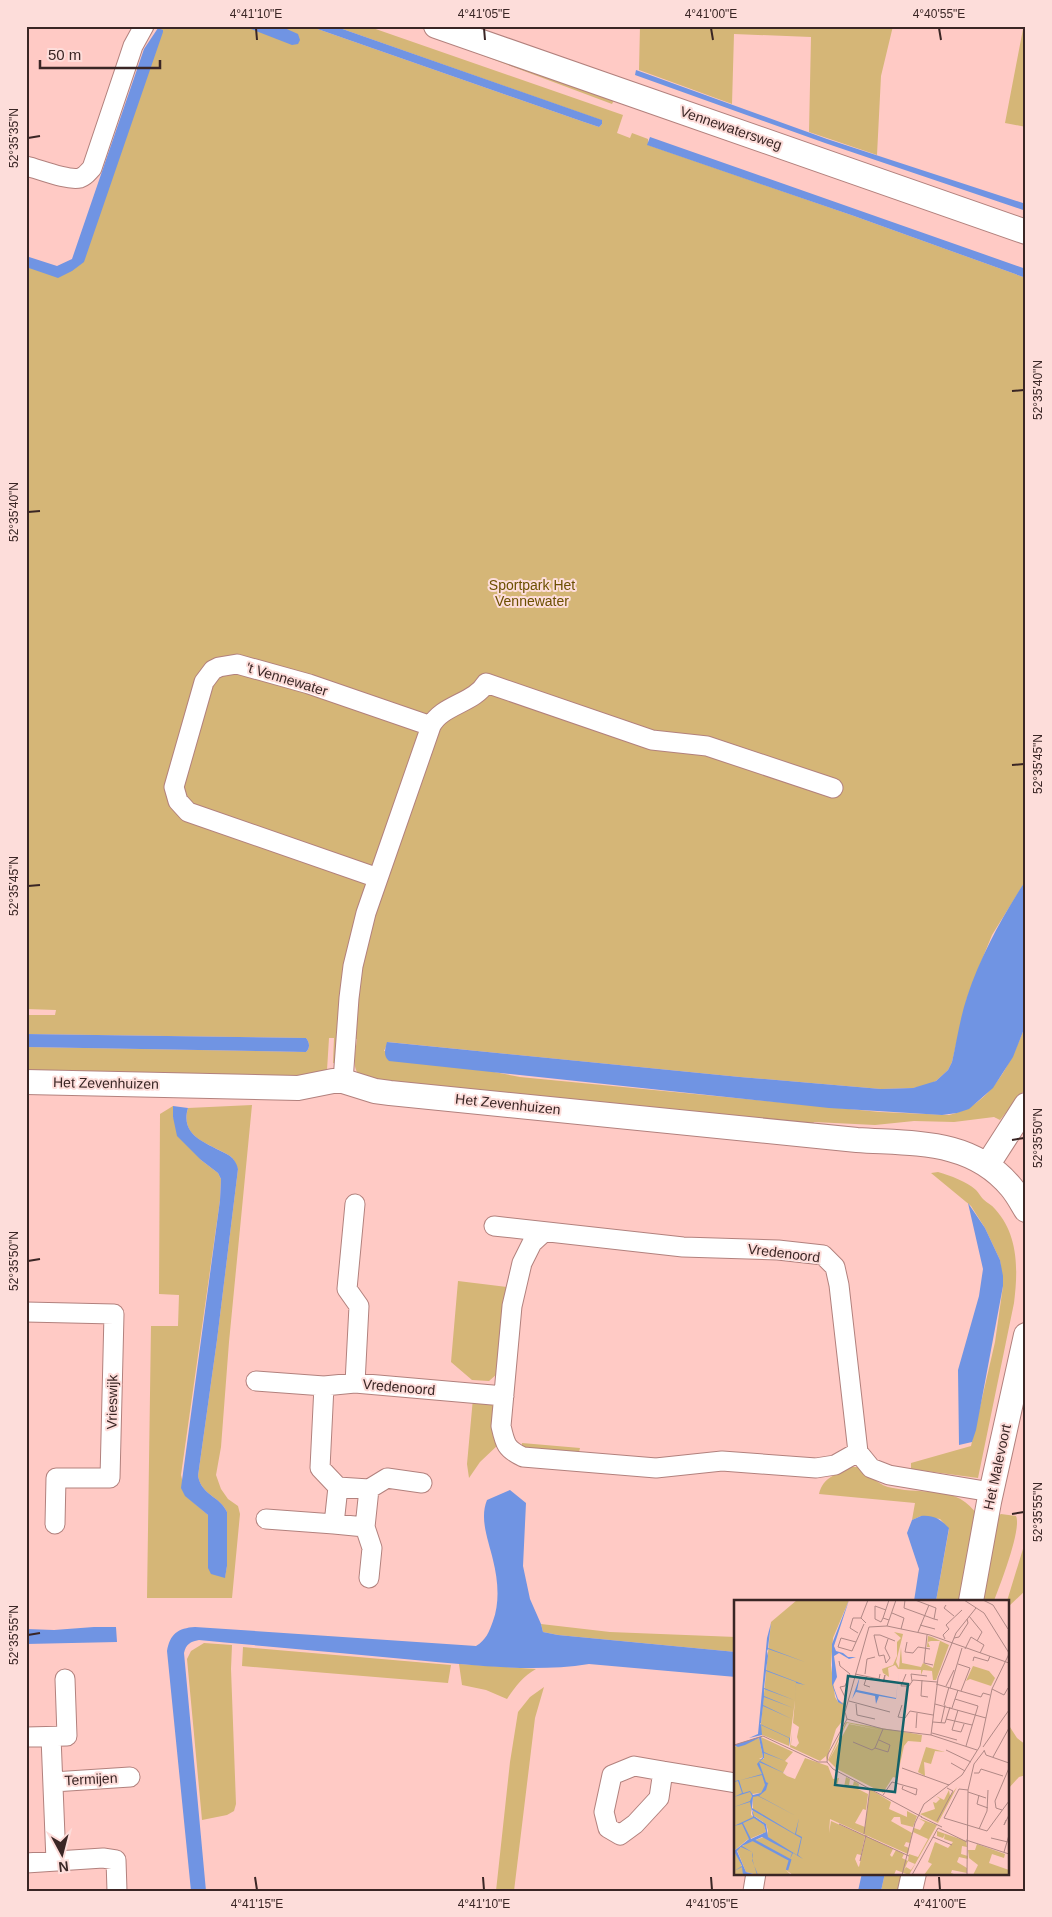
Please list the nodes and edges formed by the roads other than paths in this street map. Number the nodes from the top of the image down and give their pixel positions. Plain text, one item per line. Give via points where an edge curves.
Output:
1 (144, 26) edge
2 (443, 27) edge
3 (26, 166) edge
4 (1026, 232) edge
5 (431, 726) junction
6 (833, 788) dead end
7 (378, 878) junction
8 (343, 1081) junction
9 (26, 1082) edge
10 (1026, 1105) edge
11 (988, 1164) junction
12 (355, 1204) dead end
13 (1026, 1210) edge
14 (494, 1226) dead end
15 (544, 1232) junction
16 (26, 1312) edge
17 (1026, 1335) edge
18 (256, 1381) dead end
19 (355, 1383) junction
20 (324, 1386) junction
21 (504, 1396) junction
22 (858, 1452) junction
23 (422, 1483) dead end
24 (338, 1486) junction
25 (369, 1489) junction
26 (991, 1492) junction
27 (266, 1519) dead end
28 (55, 1524) dead end
29 (334, 1524) junction
30 (365, 1528) junction
31 (369, 1578) dead end
32 (971, 1600) edge
33 (65, 1679) dead end
34 (26, 1737) edge
35 (52, 1737) junction
36 (664, 1771) dead end
37 (130, 1777) dead end
38 (53, 1782) junction
39 (734, 1783) edge
40 (56, 1861) junction
41 (26, 1863) edge
42 (756, 1874) edge
43 (914, 1874) edge
44 (117, 1891) edge
45 (753, 1891) edge
46 (910, 1891) edge

1 - 3 street via 133,46 92,168 87,174 70,178
2 - 4 street, Vennewatersweg
5 - 6 street via 442,715 480,691 486,683 652,740 707,746
5 - 7 street
5 - 7 street, 't Vennewater via 309,684 238,664 212,670 204,682 174,787 178,801 188,812
7 - 8 street via 353,966
8 - 9 street, Het Zevenhuizen via 298,1088
8 - 11 street, Het Zevenhuizen via 375,1091 918,1144 962,1152
10 - 11 street
11 - 13 street via 1012,1187
12 - 19 street, Vredenoord via 346,1289 359,1306
14 - 15 street, Vredenoord
15 - 21 street via 532,1243 522,1263 512,1306
15 - 22 street, Vredenoord via 683,1246 823,1255 835,1267 840,1285
16 - 28 street, Vrieswijk via 114,1314 110,1478 56,1478
17 - 26 street, Het Malevoort
18 - 20 street, Vredenoord
19 - 20 street, Vredenoord
19 - 21 street, Vredenoord
20 - 24 street via 320,1468
21 - 22 street via 501,1426 505,1444 523,1457 656,1468 722,1461 816,1468 834,1465
22 - 26 street via 871,1468 889,1475
23 - 25 street via 388,1478
24 - 25 street
24 - 29 street
25 - 30 street
26 - 32 street, Het Malevoort
27 - 29 street
29 - 30 street
30 - 31 street via 372,1548
33 - 35 street via 66,1736
34 - 35 street
35 - 38 street, Termijen
36 - 39 street
37 - 38 street, Termijen
38 - 40 street, Termijen
40 - 41 street
40 - 44 street via 116,1860
42 - 45 street
43 - 46 street

